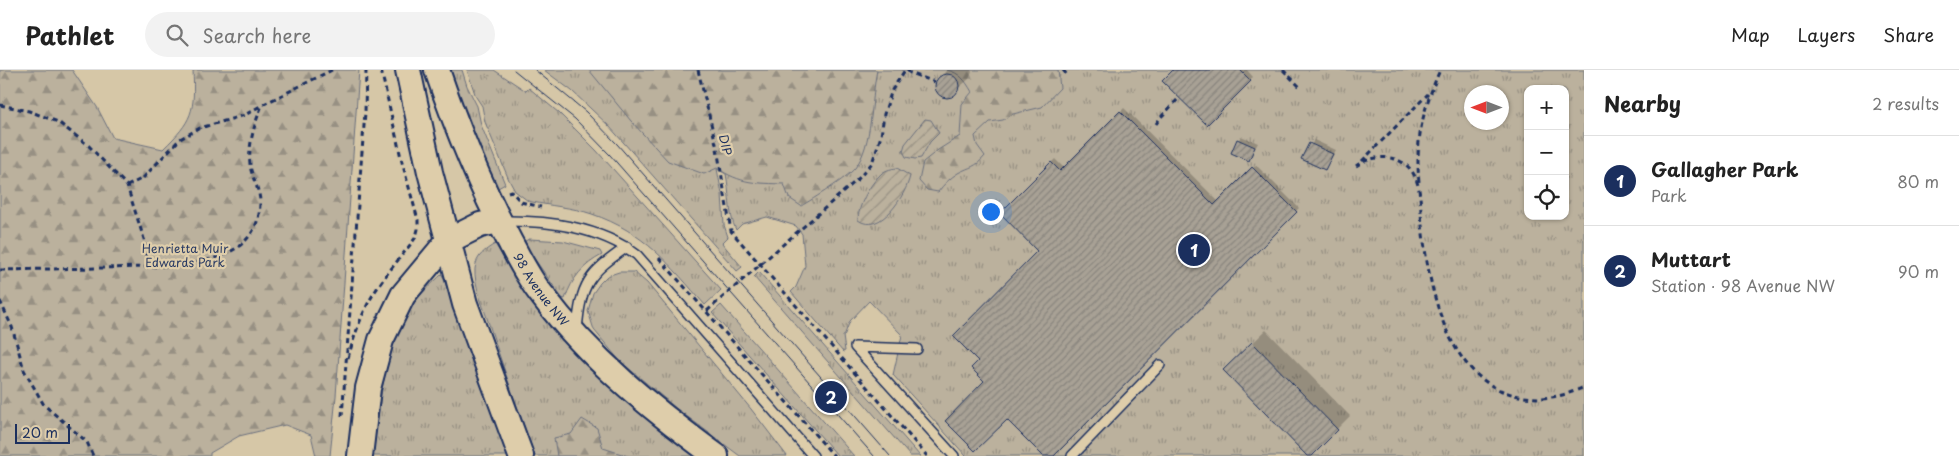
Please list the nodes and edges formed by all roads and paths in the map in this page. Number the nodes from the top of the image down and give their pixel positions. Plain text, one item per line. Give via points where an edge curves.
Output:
1 (332, 70) edge
2 (366, 70) edge
3 (381, 70) edge
4 (408, 70) edge
5 (437, 70) edge
6 (698, 70) edge
7 (906, 70) edge
8 (1063, 70) edge
9 (1283, 70) edge
10 (1440, 70) edge
11 (1068, 76) dead end
12 (935, 82) dead end
13 (1300, 87) dead end
14 (1430, 92) junction
15 (1179, 98) dead end
16 (0, 105) edge
17 (262, 105) junction
18 (1156, 124) dead end
19 (127, 186) junction
20 (511, 191) dead end
21 (1420, 195) junction
22 (488, 200) junction
23 (440, 213) junction
24 (418, 220) junction
25 (499, 221) junction
26 (448, 240) junction
27 (627, 248) junction
28 (759, 265) junction
29 (148, 267) junction
30 (0, 270) edge
31 (746, 276) junction
32 (750, 280) dead end
33 (721, 298) junction
34 (0, 301) edge
35 (724, 302) dead end
36 (707, 311) dead end
37 (576, 336) junction
38 (917, 349) dead end
39 (346, 364) junction
40 (1160, 366) dead end
41 (1584, 387) edge
42 (342, 421) dead end
43 (93, 456) edge
44 (360, 456) edge
45 (521, 456) edge
46 (716, 456) edge
47 (813, 456) edge
48 (927, 456) edge
49 (954, 456) edge
50 (1072, 456) edge

1 - 17 path
2 - 39 path
3 - 24 path
4 - 23 main road
5 - 22 main road, 98 Avenue NW
6 - 28 path, DIP via 726,194 728,225
7 - 12 path
7 - 28 path via 892,90 872,163
8 - 11 path
9 - 13 path
10 - 14 path
14 - 21 path via 1421,124 1417,158
14 - 21 path via 1356,166 1374,158 1397,160 1413,172
15 - 18 path
16 - 19 path via 58,122 88,146
17 - 19 path via 245,115 200,128 180,139 143,178
17 - 29 path via 254,126 250,156 260,201 256,222 246,242 229,254
19 - 29 path via 144,239
20 - 22 path
21 - 41 path via 1429,273 1437,304 1454,345 1472,370 1496,388 1522,397 1549,398
22 - 25 main road, 98 Avenue NW
23 - 24 path
23 - 26 main road
24 - 39 path via 416,237 375,291 362,316
25 - 26 main road via 480,225
25 - 27 lane via 555,224 582,230
25 - 37 main road, 98 Avenue NW via 541,294
26 - 44 main road via 403,295 381,340 368,388
26 - 45 main road via 465,304
27 - 37 lane via 606,262 584,287
27 - 47 lane via 664,284
28 - 31 path
28 - 48 path
29 - 30 path
31 - 32 path
31 - 33 path
33 - 35 path
33 - 36 path
34 - 43 path via 12,327 24,370 44,405 87,442
37 - 46 main road, 98 Avenue NW via 617,378
38 - 49 lane via 855,347
39 - 42 path
40 - 50 lane

